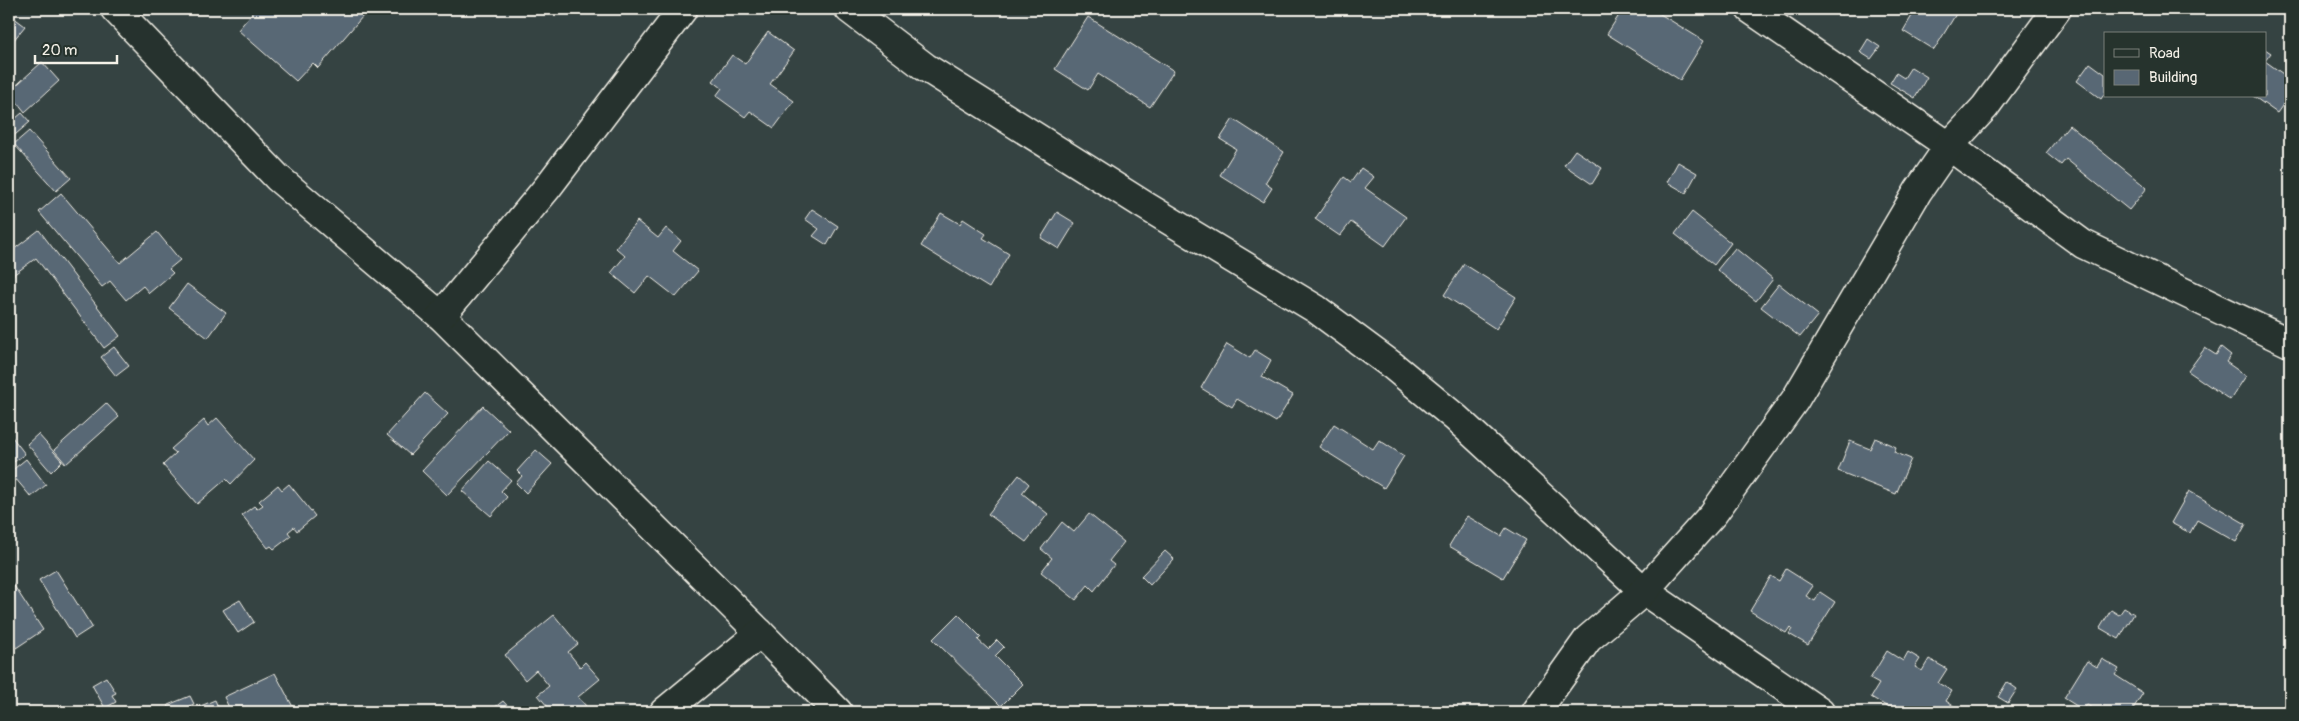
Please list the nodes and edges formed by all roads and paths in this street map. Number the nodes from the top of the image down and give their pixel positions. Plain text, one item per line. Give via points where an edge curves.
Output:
1 (115, 9) edge
2 (683, 9) edge
3 (849, 9) edge
4 (1750, 9) edge
5 (2057, 9) edge
6 (1949, 146) junction
7 (441, 316) junction
8 (2290, 343) edge
9 (1644, 591) junction
10 (760, 633) junction
11 (664, 712) edge
12 (838, 712) edge
13 (1536, 712) edge
14 (1820, 712) edge

1 - 7 street via 278,178
2 - 7 street via 547,188
3 - 9 street via 925,67 1316,309 1456,418
4 - 6 street
5 - 6 street via 1985,107
6 - 8 street via 2083,244
6 - 9 street via 1918,191 1795,400 1714,514
7 - 10 street
9 - 13 street via 1588,639
9 - 14 street
10 - 11 street
10 - 12 street

